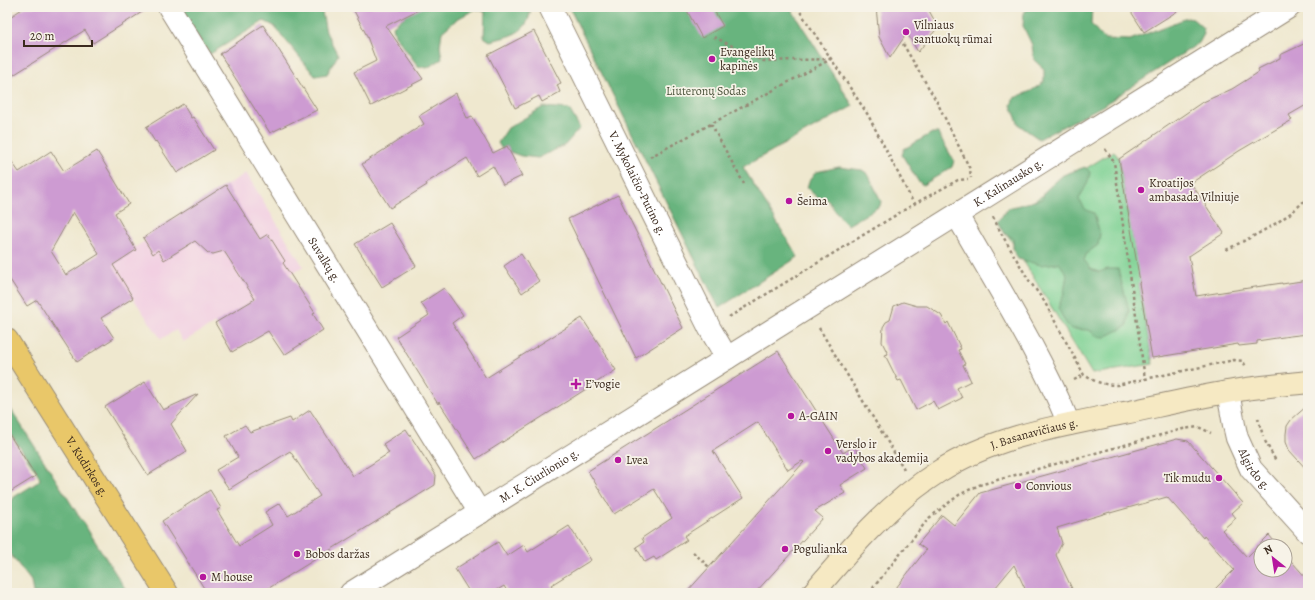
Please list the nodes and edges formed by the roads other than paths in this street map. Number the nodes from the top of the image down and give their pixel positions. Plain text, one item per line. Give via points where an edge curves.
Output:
1 (169, 7) edge
2 (550, 7) edge
3 (1277, 10) edge
4 (957, 215) junction
5 (7, 340) edge
6 (727, 358) junction
7 (1308, 382) edge
8 (1228, 392) junction
9 (1069, 424) junction
10 (480, 513) junction
11 (1308, 532) edge
12 (167, 593) edge
13 (351, 593) edge
14 (813, 593) edge

1 - 10 street, Suvalkų g.
2 - 6 street, V. Mykolaičio-Putino g. via 710,329
3 - 4 street, K. Kalinausko g.
4 - 6 street, K. Kalinausko g.
4 - 9 street via 1040,359
5 - 12 main road, V. Kudirkos g.
6 - 10 street, M. K. Čiurlionio g.
7 - 8 main road, J. Basanavičiaus g.
8 - 9 main road, J. Basanavičiaus g.
8 - 11 street, Algirdo g. via 1234,425 1251,469
9 - 14 main road, J. Basanavičiaus g. via 992,445 969,454 938,472 916,487 867,531
10 - 13 street, M. K. Čiurlionio g.

